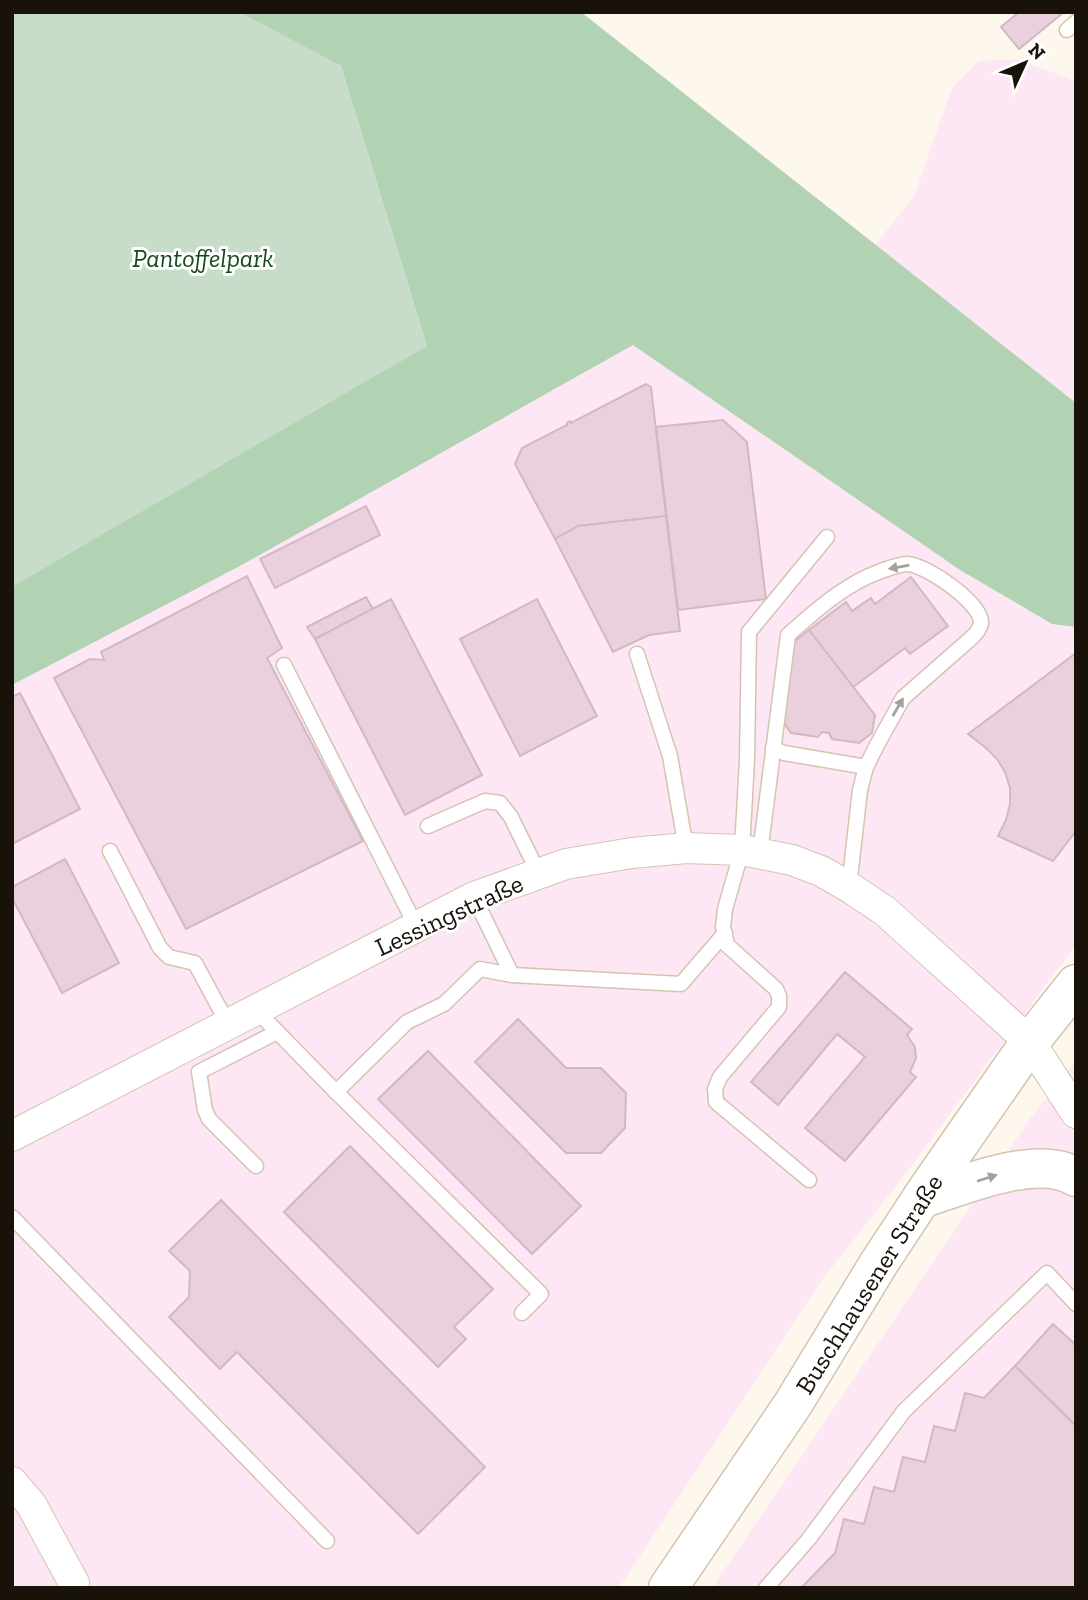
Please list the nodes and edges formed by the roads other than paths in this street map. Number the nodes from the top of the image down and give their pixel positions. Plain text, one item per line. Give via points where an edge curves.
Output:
1 (827, 537) dead end
2 (637, 654) dead end
3 (284, 665) dead end
4 (773, 748) junction
5 (866, 767) junction
6 (428, 827) dead end
7 (686, 848) junction
8 (110, 851) dead end
9 (751, 852) junction
10 (540, 874) junction
11 (849, 887) junction
12 (474, 897) junction
13 (416, 926) junction
14 (725, 933) junction
15 (512, 975) junction
16 (1076, 984) edge
17 (256, 1010) junction
18 (228, 1024) junction
19 (277, 1032) junction
20 (1030, 1042) junction
21 (190, 1060) junction
22 (336, 1092) junction
23 (1076, 1113) edge
24 (12, 1136) edge
25 (256, 1166) dead end
26 (1076, 1177) edge
27 (809, 1180) dead end
28 (922, 1199) junction
29 (12, 1217) edge
30 (1076, 1304) edge
31 (522, 1314) dead end
32 (12, 1482) edge
33 (327, 1541) dead end
34 (77, 1586) edge
35 (668, 1588) edge
36 (766, 1588) edge

1 - 9 lane via 749,632
2 - 7 lane via 670,756
3 - 13 lane
4 - 5 lane
5 -> 4 lane via 903,698 981,625 966,599 934,574 909,564 866,577 788,635
4 - 9 lane
5 - 11 lane
6 - 10 lane via 485,801 500,803
7 - 9 street, Lessingstraße
7 - 10 street, Lessingstraße via 566,864
8 - 18 lane via 160,948 169,957 195,962
9 - 11 street, Lessingstraße via 792,860
9 - 14 lane via 725,909
10 - 12 street, Lessingstraße
11 - 20 street, Lessingstraße via 885,911
12 - 13 street, Lessingstraße
12 - 15 lane
13 - 17 street, Lessingstraße
14 - 15 lane via 681,984
14 - 27 lane via 727,945 776,989 779,1007 720,1077 716,1101
15 - 22 lane via 480,970 444,1004 407,1022
16 - 20 main road, Buschhausener Straße
17 - 18 street, Lessingstraße
17 - 19 lane
18 - 21 street, Lessingstraße
19 - 21 lane
19 - 22 lane
20 - 23 street, Lessingstraße
20 - 28 main road, Buschhausener Straße
21 - 24 street, Lessingstraße
21 - 25 lane via 209,1119
22 - 31 lane via 541,1294
28 -> 26 main road via 1029,1169 1050,1169
28 - 35 main road, Buschhausener Straße via 793,1404
29 - 33 lane
30 - 36 lane via 1047,1273 904,1411 808,1540
32 - 34 street via 32,1504

